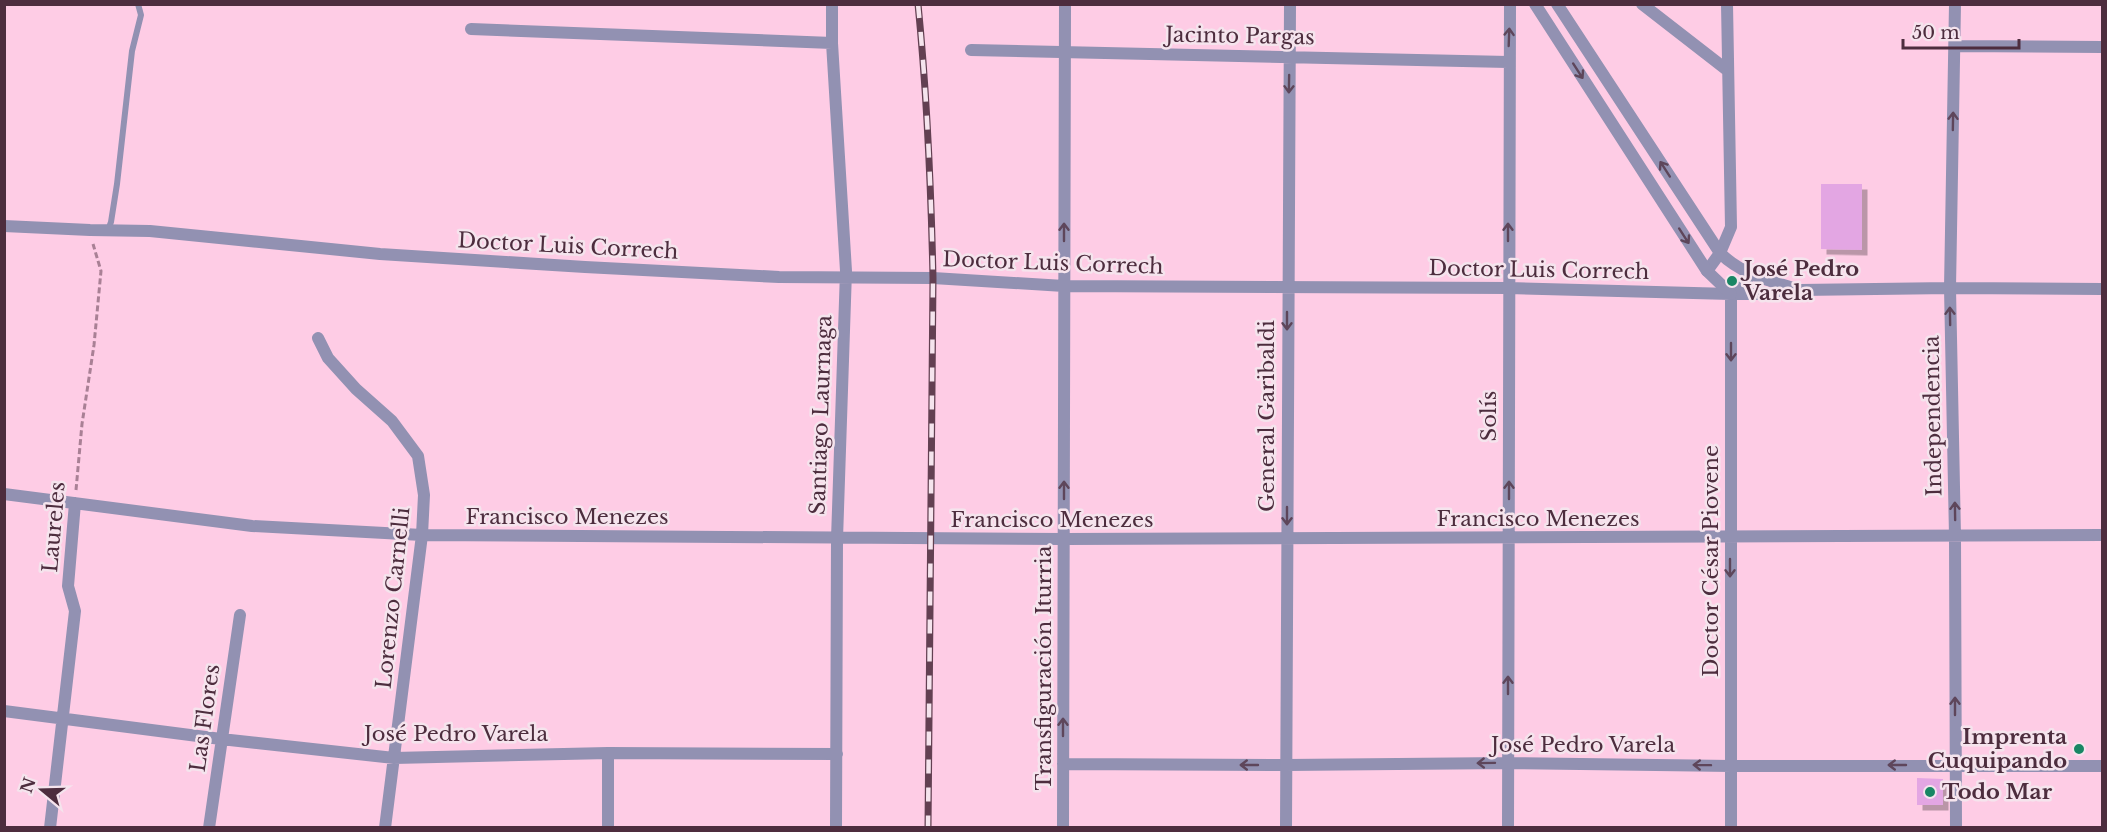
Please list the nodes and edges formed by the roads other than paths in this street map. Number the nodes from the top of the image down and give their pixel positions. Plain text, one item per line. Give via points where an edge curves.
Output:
1 (138, 4) edge
2 (832, 4) edge
3 (1065, 4) edge
4 (1290, 4) edge
5 (1510, 4) edge
6 (1535, 4) edge
7 (1557, 4) edge
8 (1642, 4) edge
9 (1727, 4) edge
10 (1955, 4) edge
11 (471, 29) dead end
12 (832, 44) junction
13 (1955, 46) junction
14 (2103, 47) edge
15 (971, 50) dead end
16 (1065, 51) junction
17 (1289, 57) junction
18 (1508, 62) junction
19 (1727, 70) junction
20 (4, 225) edge
21 (108, 230) junction
22 (1720, 253) junction
23 (1707, 271) junction
24 (1751, 275) junction
25 (845, 277) junction
26 (1064, 286) junction
27 (1287, 287) junction
28 (1509, 288) junction
29 (1950, 288) junction
30 (2103, 289) edge
31 (1800, 290) junction
32 (1731, 294) junction
33 (318, 338) dead end
34 (4, 494) edge
35 (75, 503) junction
36 (422, 535) junction
37 (2103, 535) edge
38 (1955, 536) junction
39 (1509, 538) junction
40 (1730, 538) junction
41 (837, 539) junction
42 (1287, 539) junction
43 (1064, 540) junction
44 (240, 615) dead end
45 (4, 711) edge
46 (63, 719) junction
47 (221, 739) junction
48 (608, 753) junction
49 (837, 754) junction
50 (394, 758) junction
51 (1508, 763) junction
52 (1063, 764) junction
53 (1287, 765) junction
54 (1955, 765) junction
55 (1731, 766) junction
56 (2103, 766) edge
57 (50, 828) edge
58 (210, 828) edge
59 (385, 828) edge
60 (608, 828) edge
61 (837, 828) edge
62 (1063, 828) edge
63 (1286, 828) edge
64 (1508, 828) edge
65 (1731, 828) edge
66 (1956, 828) edge

1 - 21 lane via 141,15 132,51
2 - 12 street, Santiago Laurnaga
3 - 16 street, Transfiguración Iturria
4 - 17 street, General Garibaldi
18 -> 5 street, Solís
6 -> 23 street
22 -> 7 street
8 - 19 street
9 - 19 street
10 - 13 street, Independencia
11 - 12 street
12 - 25 street, Santiago Laurnaga
13 - 14 street
29 -> 13 street, Independencia
15 - 16 street, Jacinto Pargas
16 - 17 street, Jacinto Pargas
26 -> 16 street, Transfiguración Iturria
17 - 18 street, Jacinto Pargas
17 -> 27 street, General Garibaldi
28 -> 18 street, Solís
19 - 22 street via 1731,227
20 - 21 street, Doctor Luis Correch
21 - 25 street, Doctor Luis Correch via 380,254 779,277
22 - 23 street
22 - 24 street
23 - 32 street
24 - 31 street
24 - 32 street
25 - 26 street, Doctor Luis Correch
25 - 41 street, Santiago Laurnaga
26 - 27 street, Doctor Luis Correch
43 -> 26 street, Transfiguración Iturria
27 - 28 street, Doctor Luis Correch
27 -> 42 street, General Garibaldi
28 - 32 street, Doctor Luis Correch
39 -> 28 street, Solís
29 - 30 street, Doctor Luis Correch
29 - 31 street, Doctor Luis Correch
38 -> 29 street, Independencia
31 - 32 street, Doctor Luis Correch
32 -> 40 street, Doctor César Piovene
33 - 36 street, Lorenzo Carnelli via 328,358 392,421 418,456 424,495
34 - 35 street, Francisco Menezes
35 - 36 street, Francisco Menezes via 252,526
35 - 46 street, Laureles via 68,586 75,611
36 - 41 street, Francisco Menezes
36 - 50 street, Lorenzo Carnelli
37 - 38 street, Francisco Menezes
38 - 40 street, Francisco Menezes
54 -> 38 street, Independencia
39 - 40 street, Francisco Menezes
39 - 42 street, Francisco Menezes
51 -> 39 street, Solís
40 -> 55 street, Doctor César Piovene
41 - 43 street, Francisco Menezes
41 - 49 street, Santiago Laurnaga
42 - 43 street, Francisco Menezes
42 - 53 street, General Garibaldi
52 -> 43 street, Transfiguración Iturria
44 - 47 street, Las Flores
45 - 46 street, José Pedro Varela
46 - 47 street, José Pedro Varela
46 - 57 street, Laureles
47 - 50 street, José Pedro Varela
47 - 58 street, Las Flores
48 - 49 street, José Pedro Varela
48 - 50 street, José Pedro Varela
48 - 60 street
49 - 61 street, Santiago Laurnaga
50 - 59 street, Lorenzo Carnelli
51 -> 53 street, José Pedro Varela
55 -> 51 street, José Pedro Varela
51 - 64 street, Solís
53 -> 52 street, José Pedro Varela
52 - 62 street, Transfiguración Iturria
53 - 63 street, General Garibaldi
54 -> 55 street, José Pedro Varela
54 - 56 street, José Pedro Varela
54 - 66 street, Independencia
55 - 65 street, Doctor César Piovene

